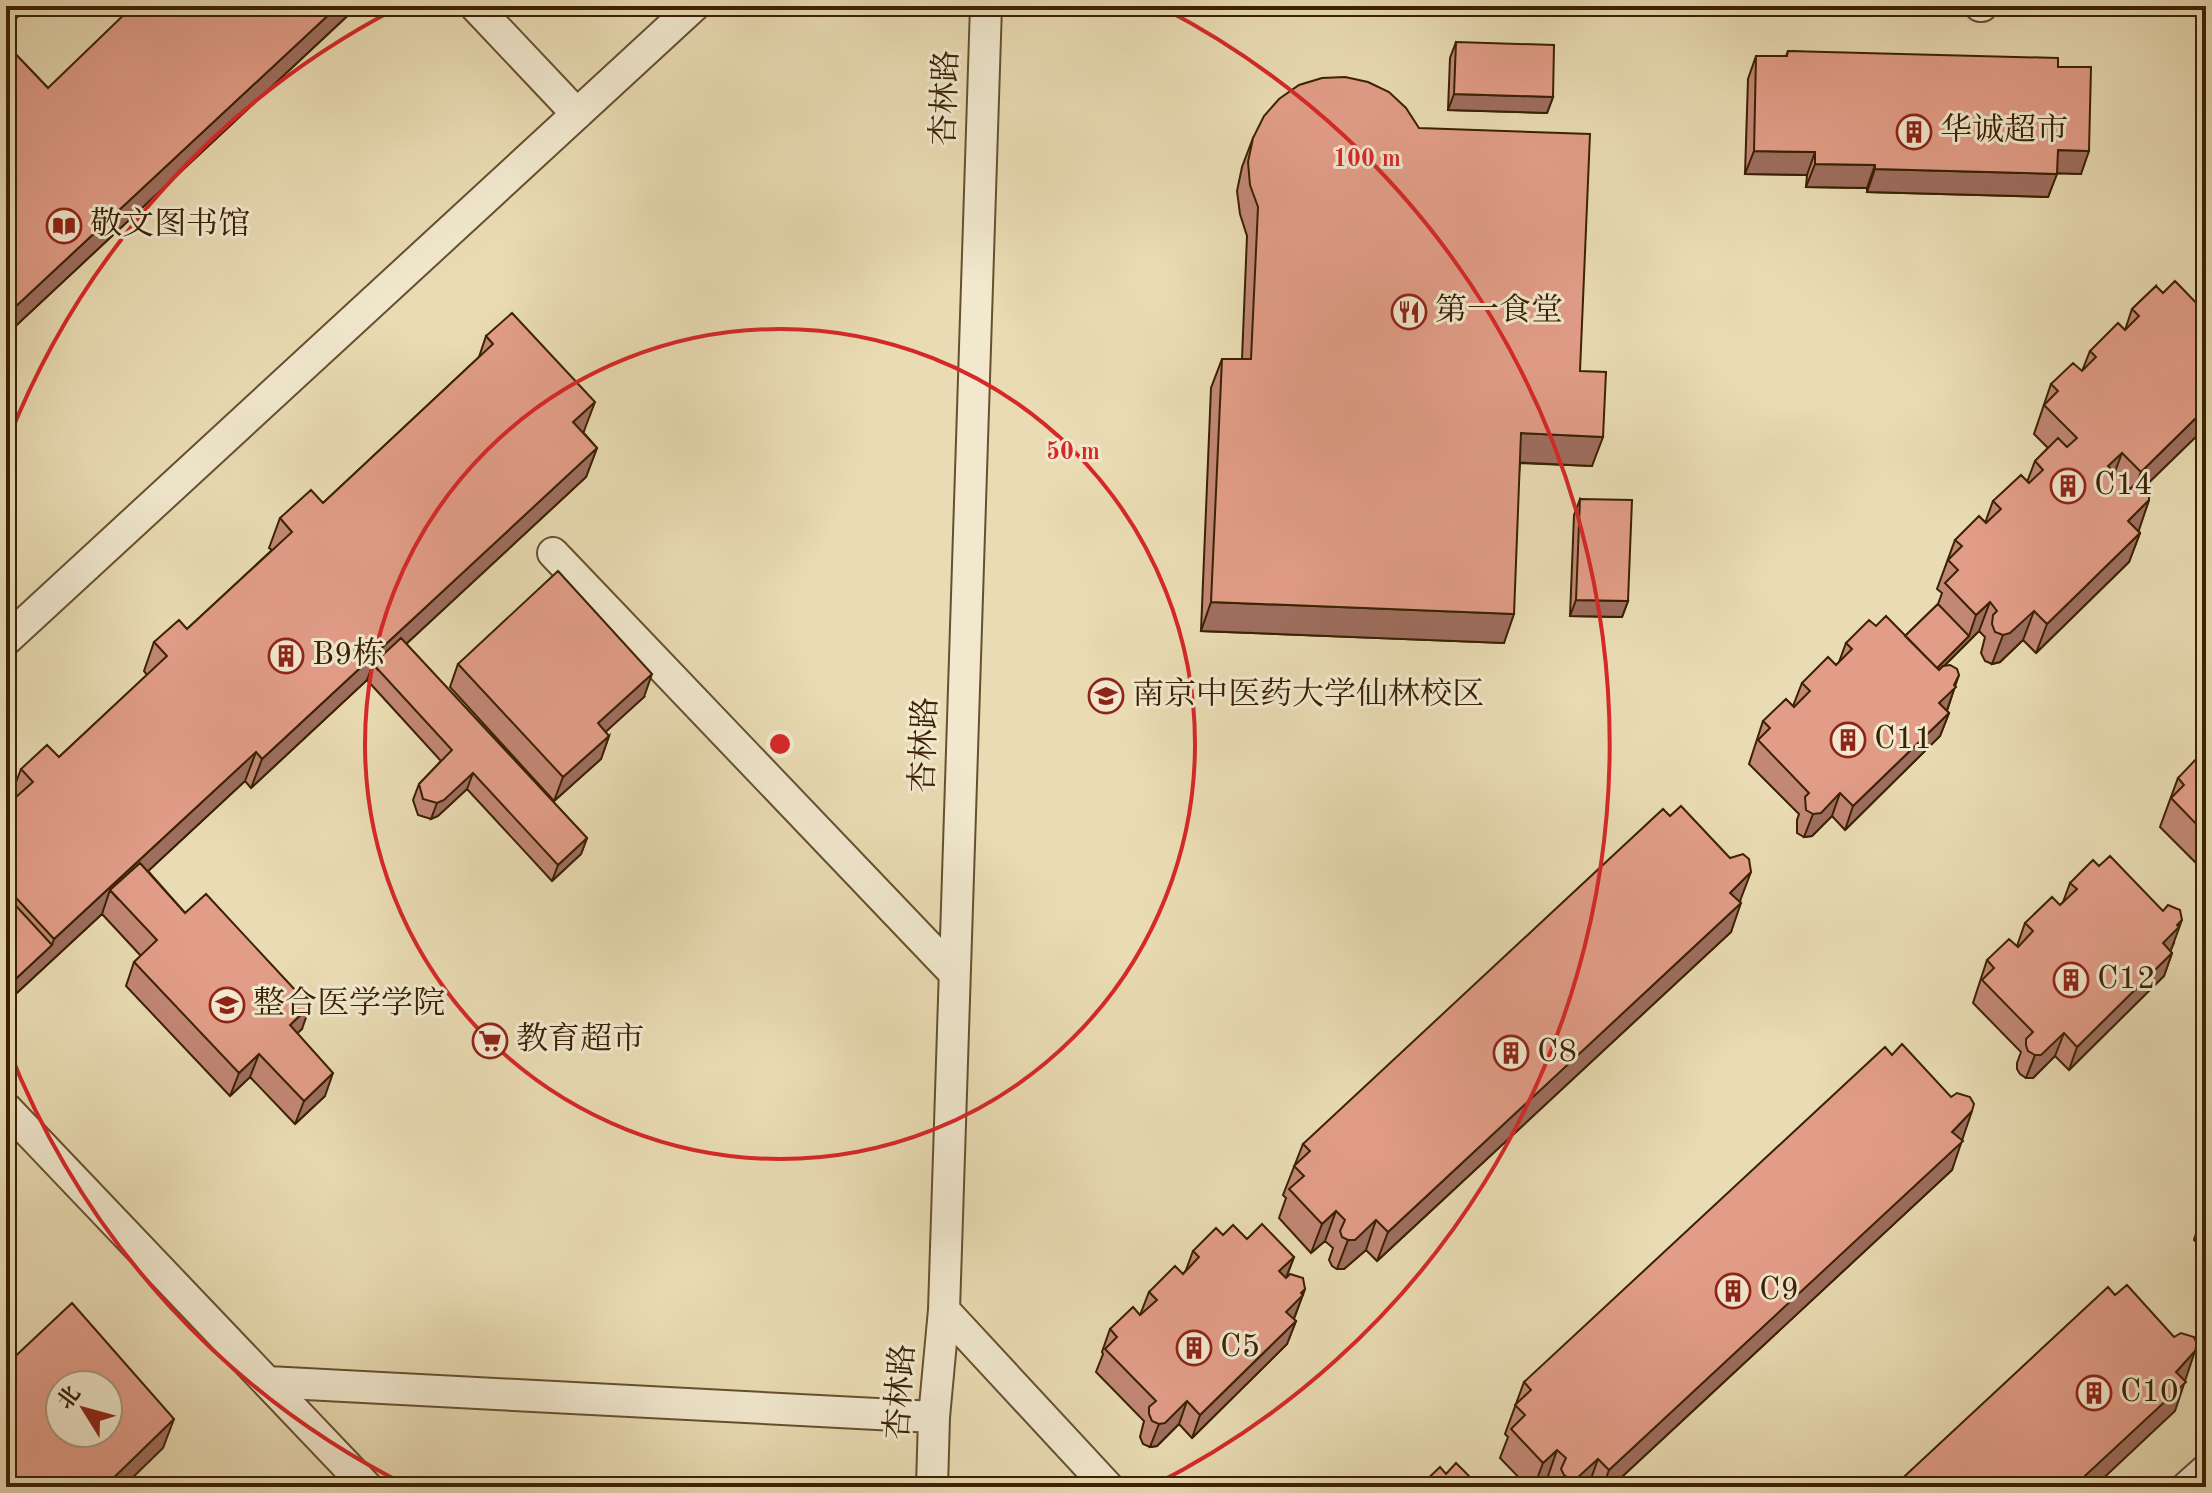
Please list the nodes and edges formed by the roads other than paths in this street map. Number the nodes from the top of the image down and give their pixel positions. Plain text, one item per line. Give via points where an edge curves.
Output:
1 (475, 6) edge
2 (694, 6) edge
3 (986, 6) edge
4 (577, 114) junction
5 (553, 553) dead end
6 (6, 640) edge
7 (954, 973) junction
8 (6, 1108) edge
9 (944, 1310) junction
10 (268, 1382) junction
11 (934, 1417) junction
12 (2206, 1470) edge
13 (367, 1487) edge
14 (932, 1487) edge
15 (1108, 1487) edge
16 (2187, 1487) edge

1 - 4 lane
2 - 4 lane
3 - 7 lane, 杏林路
4 - 6 lane
5 - 7 lane
7 - 9 lane, 杏林路
8 - 10 lane
9 - 11 lane, 杏林路
9 - 15 lane
10 - 11 lane
10 - 13 lane
11 - 14 lane, 杏林路
12 - 16 lane

